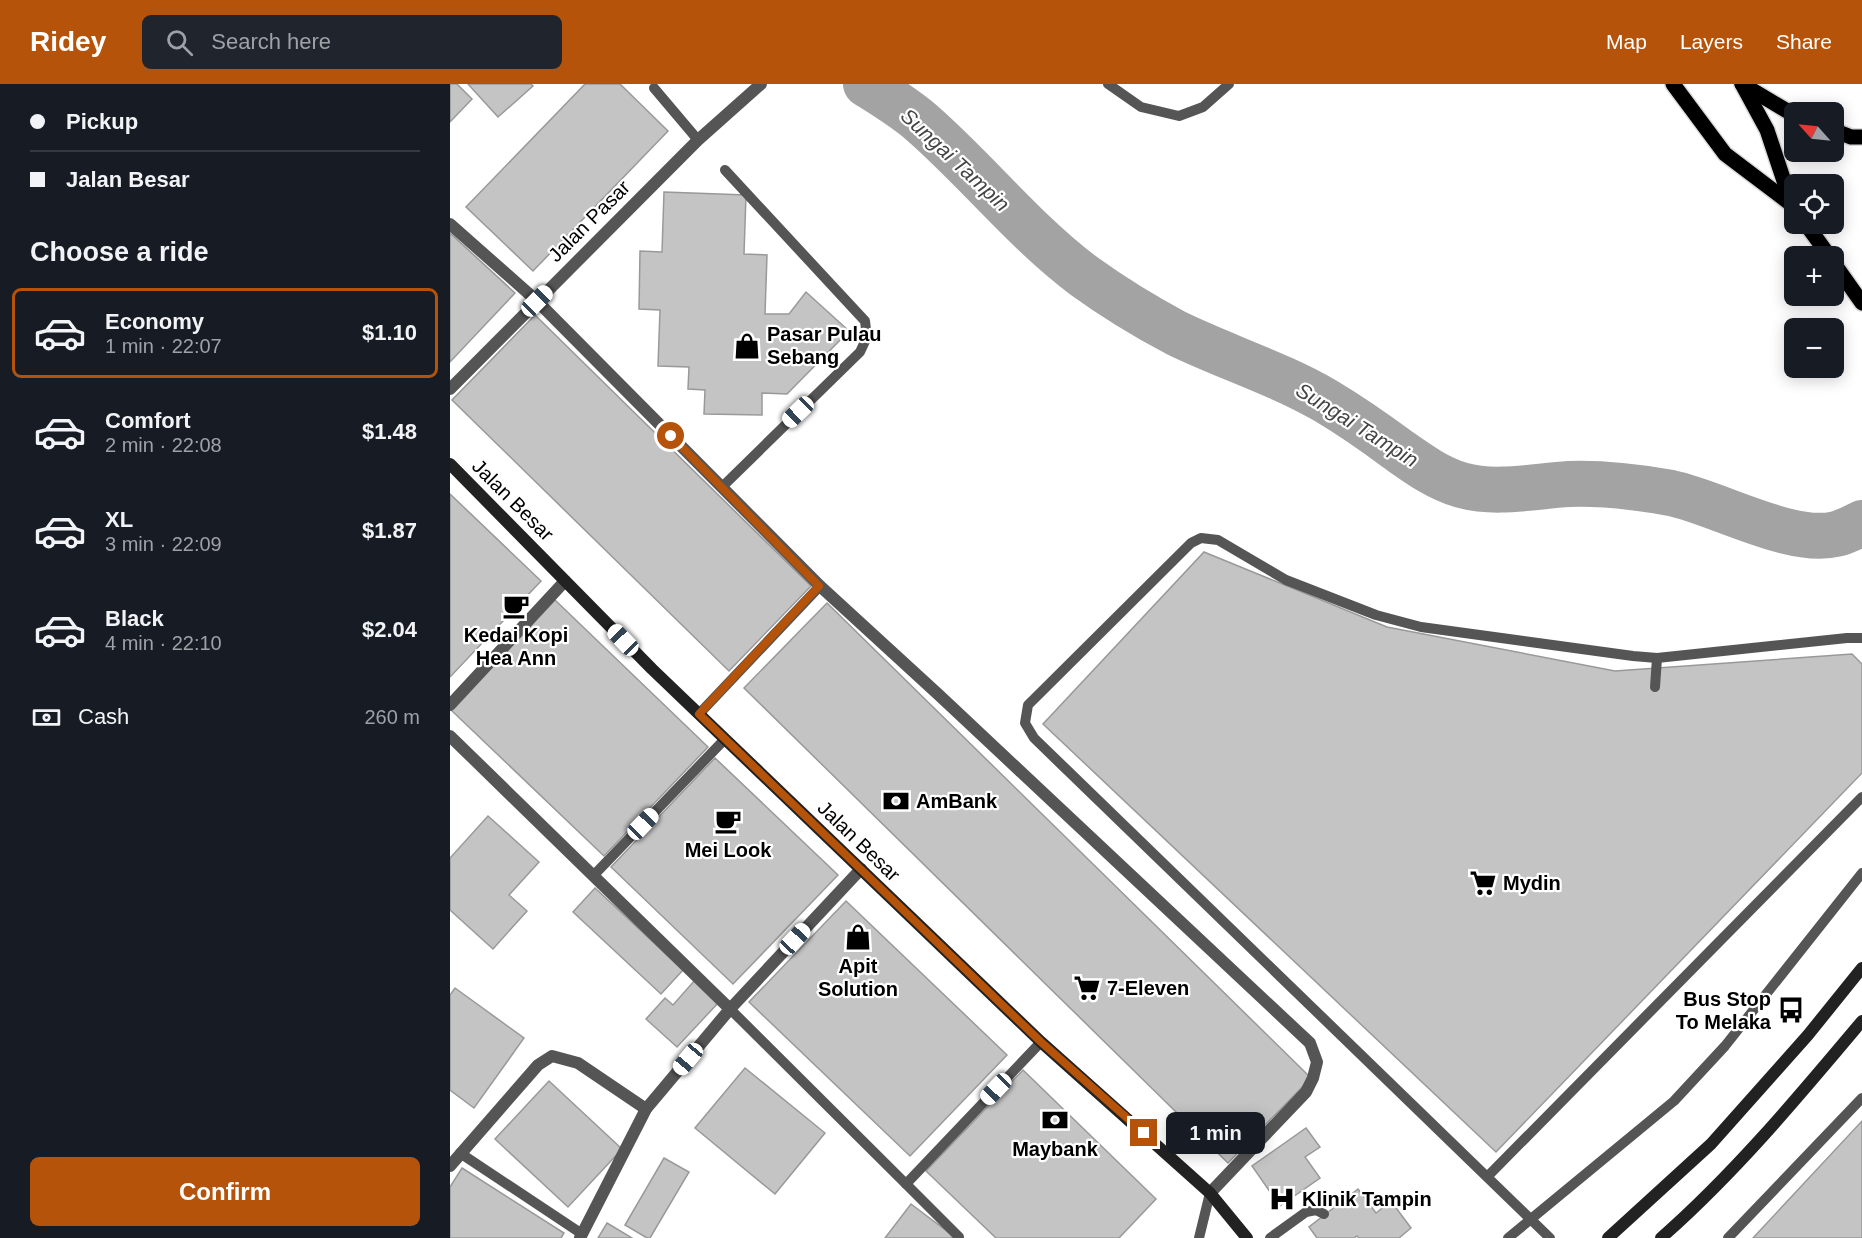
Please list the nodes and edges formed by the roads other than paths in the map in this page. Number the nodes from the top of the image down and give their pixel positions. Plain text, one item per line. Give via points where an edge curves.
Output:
1 (760, 84) edge
2 (1108, 84) edge
3 (1229, 84) edge
4 (1673, 84) edge
5 (1742, 84) edge
6 (654, 88) dead end
7 (1784, 110) edge
8 (1844, 134) edge
9 (1862, 137) edge
10 (698, 140) junction
11 (725, 170) dead end
12 (1784, 179) edge
13 (1784, 198) edge
14 (450, 224) edge
15 (1844, 278) edge
16 (537, 301) junction
17 (1862, 303) edge
18 (450, 389) edge
19 (450, 464) edge
20 (722, 487) junction
21 (565, 581) junction
22 (819, 586) junction
23 (1862, 638) edge
24 (1657, 658) junction
25 (1655, 687) dead end
26 (450, 705) edge
27 (699, 714) junction
28 (450, 736) edge
29 (725, 739) junction
30 (1862, 798) edge
31 (861, 869) junction
32 (1862, 873) edge
33 (593, 876) junction
34 (1862, 968) edge
35 (730, 1009) junction
36 (1862, 1022) edge
37 (1041, 1042) junction
38 (1862, 1098) edge
39 (646, 1109) junction
40 (460, 1154) junction
41 (450, 1166) edge
42 (1488, 1176) junction
43 (906, 1184) junction
44 (1210, 1193) junction
45 (1324, 1214) dead end
46 (1531, 1218) junction
47 (581, 1236) edge
48 (959, 1237) edge
49 (1199, 1238) edge
50 (1247, 1238) edge
51 (1270, 1238) edge
52 (1508, 1238) edge
53 (1550, 1238) edge
54 (1608, 1238) edge
55 (1661, 1238) edge
56 (1728, 1238) edge

1 - 10 street, Jalan Pasar
2 - 3 lane via 1141,107 1179,116 1203,107
4 - 13 main road via 1725,154
5 - 7 main road
5 - 12 main road via 1767,130
6 - 10 lane
8 - 9 main road
10 - 16 street, Jalan Pasar
11 - 20 lane via 866,321 867,337 860,352
14 - 16 street
15 - 17 main road
16 - 18 street, Jalan Pasar
16 - 20 street
19 - 21 street, Jalan Besar
20 - 22 street
21 - 26 street
21 - 27 street, Jalan Besar
22 - 27 lane
22 - 44 street via 1310,1042 1317,1062 1306,1092
23 - 24 lane
24 - 25 lane
24 - 42 lane via 1421,627 1376,615 1286,580 1218,540 1202,538 1191,543 1028,705 1025,723 1034,738
27 - 29 street, Jalan Besar
28 - 33 street
29 - 31 street, Jalan Besar
29 - 33 lane
30 - 42 lane
31 - 35 street
31 - 37 street, Jalan Besar
32 - 46 lane via 1725,1046 1674,1101
33 - 35 street
34 - 54 street via 1711,1143
35 - 39 street
35 - 43 lane
36 - 55 street via 1744,1155
37 - 43 lane
37 - 44 street, Jalan Besar
38 - 56 lane
39 - 40 street via 578,1063 552,1056 538,1065
39 - 47 street
40 - 41 street
40 - 47 lane
42 - 46 lane
43 - 48 lane
44 - 49 lane
44 - 50 street, Jalan Besar
45 - 51 lane via 1316,1210 1306,1212
46 - 52 lane
46 - 53 lane

